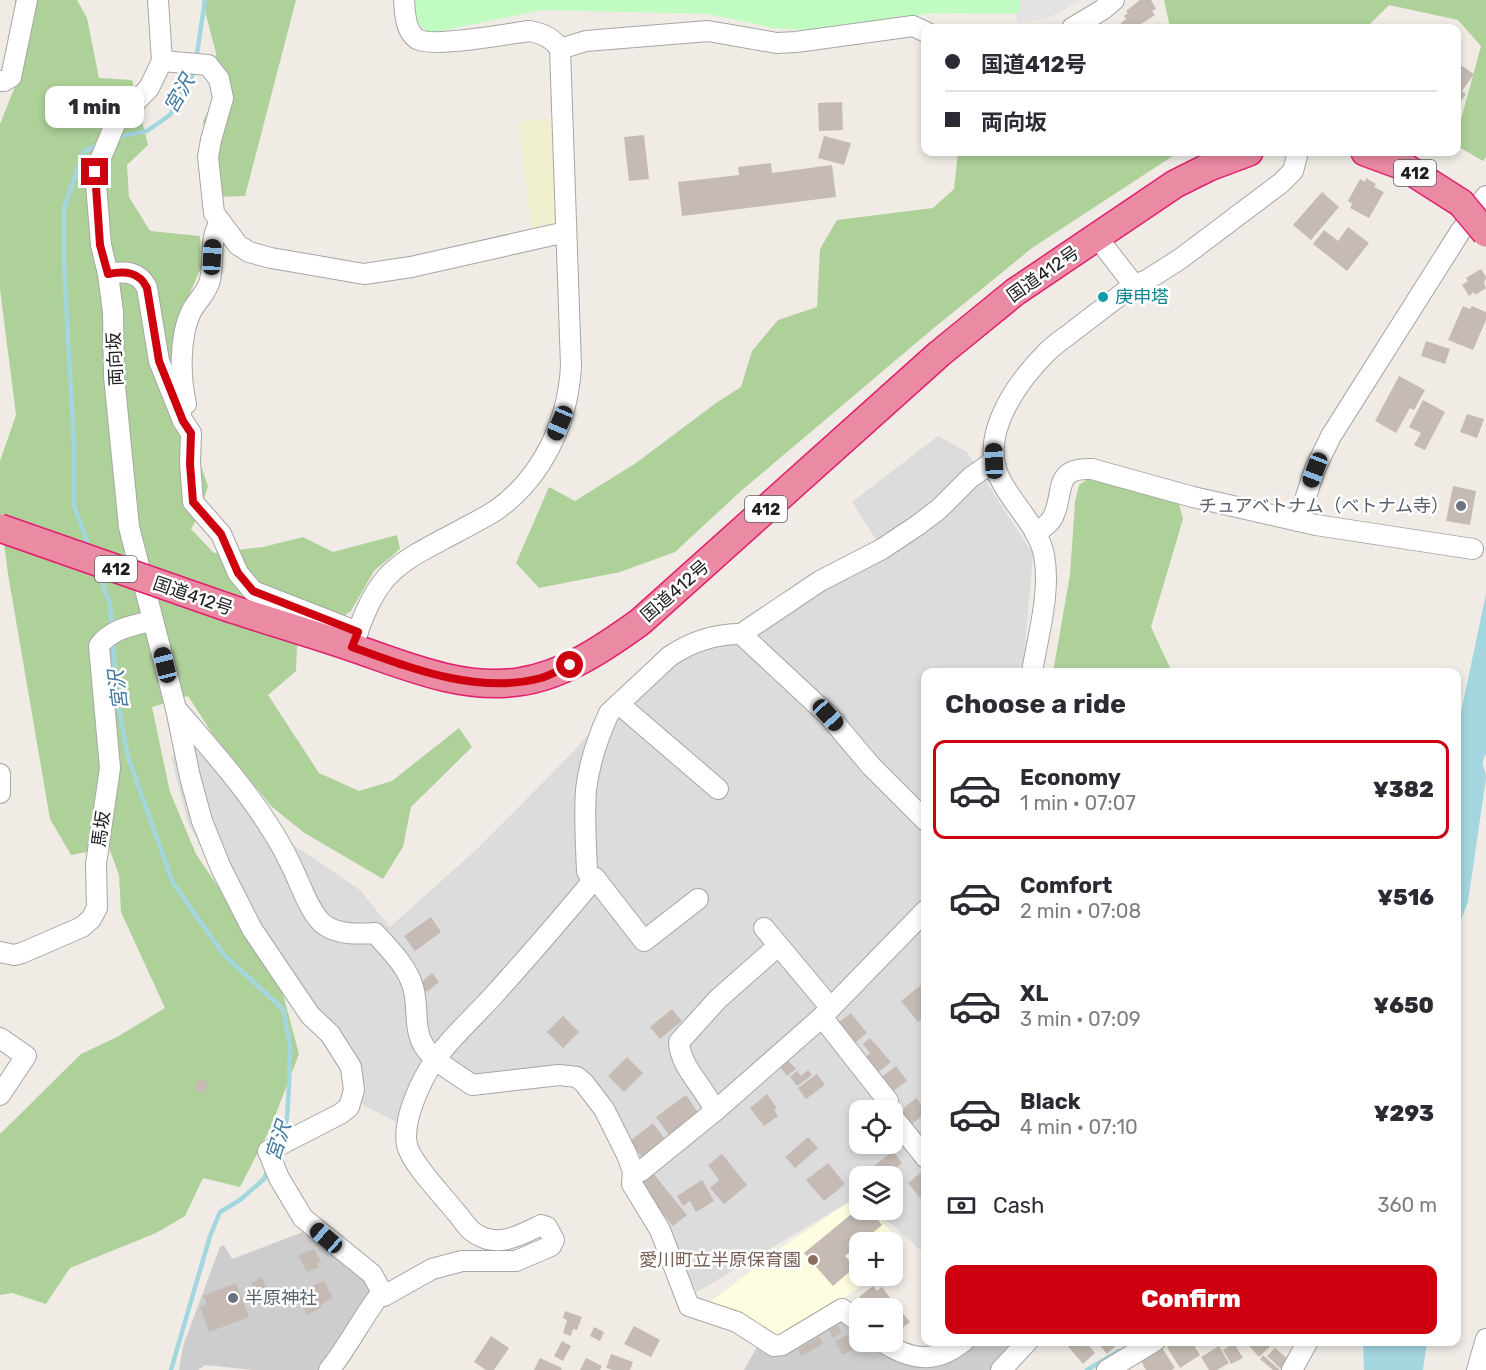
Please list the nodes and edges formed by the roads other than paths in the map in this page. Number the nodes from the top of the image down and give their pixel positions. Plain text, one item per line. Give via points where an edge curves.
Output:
1 (27, 0) edge
2 (158, 0) edge
3 (404, 0) edge
4 (1114, 0) edge
5 (1079, 24) edge
6 (921, 30) edge
7 (560, 49) junction
8 (169, 62) junction
9 (0, 81) edge
10 (1238, 156) edge
11 (1297, 156) edge
12 (1376, 156) edge
13 (1474, 200) edge
14 (220, 221) junction
15 (566, 232) junction
16 (1486, 233) edge
17 (1096, 236) junction
18 (108, 274) junction
19 (1134, 285) junction
20 (191, 433) junction
21 (994, 461) junction
22 (1298, 521) junction
23 (0, 528) edge
24 (1035, 533) junction
25 (1473, 549) dead end
26 (152, 621) junction
27 (741, 634) junction
28 (355, 640) junction
29 (1033, 668) edge
30 (619, 704) junction
31 (176, 709) junction
32 (0, 774) edge
33 (718, 789) dead end
34 (0, 793) edge
35 (921, 816) edge
36 (595, 878) junction
37 (698, 899) dead end
38 (921, 915) edge
39 (764, 928) dead end
40 (778, 946) junction
41 (0, 952) edge
42 (826, 1012) junction
43 (0, 1038) edge
44 (436, 1058) junction
45 (0, 1095) edge
46 (887, 1100) edge
47 (715, 1111) junction
48 (903, 1130) edge
49 (921, 1152) edge
50 (633, 1171) junction
51 (382, 1292) junction
52 (849, 1314) edge
53 (1486, 1339) edge
54 (956, 1346) edge
55 (1023, 1346) edge
56 (1147, 1346) edge
57 (1305, 1346) edge
58 (898, 1352) edge
59 (328, 1370) edge
60 (1001, 1370) edge
61 (1107, 1370) edge
62 (1292, 1370) edge
63 (1477, 1370) edge

1 - 9 street via 11,77
2 - 8 street
3 - 7 street via 406,22 417,39 443,42 529,31 540,32
4 - 5 street
6 - 7 street via 913,26 777,43 708,31 586,41
7 - 15 street
8 - 14 street via 208,65 219,78 223,98 208,157 214,213
8 - 18 street, 両向坂 via 116,122 95,172 100,245
10 - 17 highway, 国道412号 / 412 via 1175,184
11 - 19 street via 1293,171 1281,183 1180,259
12 - 13 highway, 412
13 - 16 highway, 412, bridge
13 - 22 street via 1454,241 1331,436
14 - 15 street via 238,245 249,252 364,274
14 - 20 street via 213,236 210,279 189,315 183,346 181,382
15 - 28 street via 570,385 550,446 537,470 502,504 414,556 388,576 369,602
17 - 19 street
17 - 28 highway, 国道412号 / 412 via 1015,292 948,347 640,622 597,652 542,677 504,683 432,674
18 - 20 street via 127,272 144,281 159,361
18 - 26 street, 両向坂 via 126,511
19 - 21 street via 1049,350 1032,368 1002,417 995,438
20 - 28 street via 193,502 221,534 238,573 253,591
21 - 24 street via 1007,491
21 - 27 street via 918,525 882,549 820,580
22 - 24 street via 1082,469 1070,472 1060,483 1054,515
22 - 25 street
23 - 28 highway, 国道412号 / 412, bridge via 232,609
24 - 29 street via 1046,573
26 - 31 street, 両向坂
26 - 41 street, 馬坂 via 126,627 99,646 110,768 96,864 97,908 82,927 22,953
27 - 30 street via 706,638 679,649
27 - 35 street via 828,715
30 - 33 street
30 - 36 street via 604,721 586,790 587,871
31 - 44 street via 256,807 317,918 337,932 375,933 406,969 415,997 420,1037
31 - 51 street, 両向坂 via 202,820 221,868 252,929 310,1015 330,1034 351,1067 354,1090 349,1107 268,1151 303,1218 372,1274
32 - 34 street
36 - 37 street via 644,941
36 - 44 street
38 - 42 street
39 - 40 street
40 - 42 street
40 - 47 street via 718,999 679,1042 680,1054
42 - 46 street
42 - 47 street
43 - 45 street via 26,1056
44 - 50 street via 472,1084 559,1075 577,1077 604,1109
44 - 51 street via 421,1083 408,1119 407,1145 420,1169 473,1232 501,1242 541,1225 547,1227 554,1240 551,1246 516,1261 447,1264 384,1296
47 - 50 street via 641,1172
48 - 49 street
50 - 52 street via 632,1184 660,1230 689,1306 737,1322 774,1346 842,1309
51 - 59 street
53 - 63 street
54 - 58 street via 943,1355 920,1358
55 - 60 street
56 - 61 street
57 - 62 street

